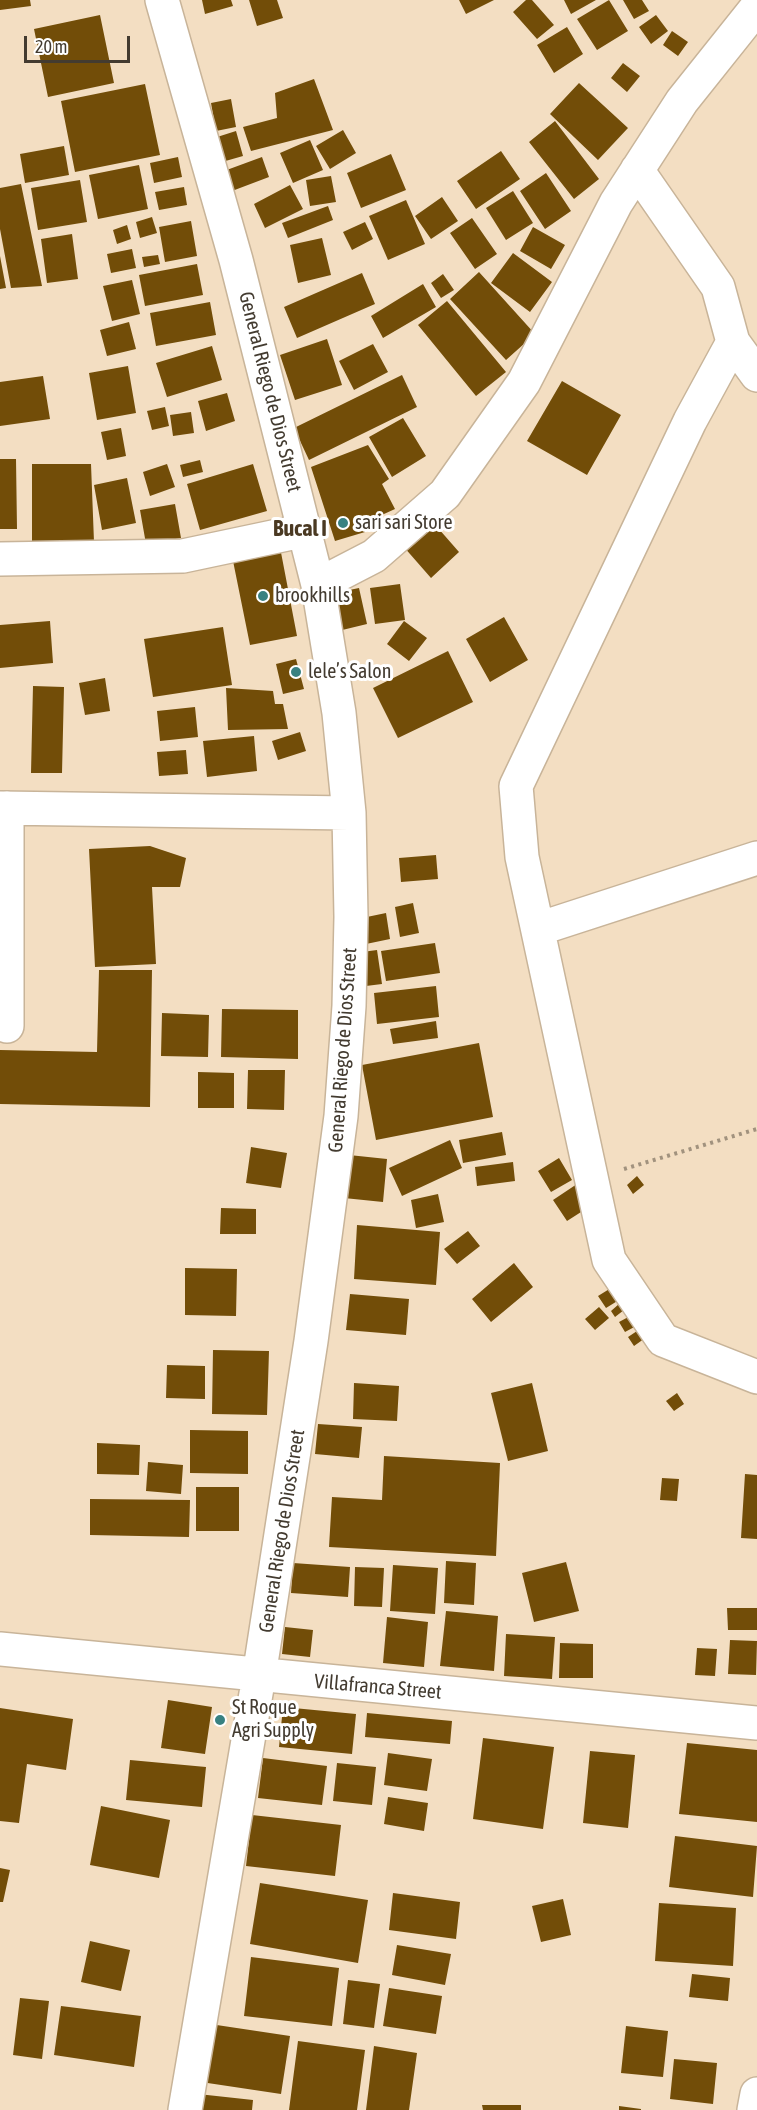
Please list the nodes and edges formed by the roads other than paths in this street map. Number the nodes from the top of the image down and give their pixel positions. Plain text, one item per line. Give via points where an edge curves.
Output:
1 (162, 0) edge
2 (757, 7) edge
3 (637, 170) junction
4 (733, 342) junction
5 (757, 375) edge
6 (306, 530) junction
7 (0, 559) edge
8 (318, 585) junction
9 (4, 808) edge
10 (349, 813) junction
11 (757, 858) edge
12 (538, 929) junction
13 (7, 1026) dead end
14 (757, 1377) edge
15 (0, 1649) edge
16 (259, 1676) junction
17 (757, 1723) edge
18 (757, 2094) edge
19 (185, 2110) edge
20 (754, 2110) edge

1 - 6 street, General Riego de Dios Street via 236,260
2 - 3 street via 682,101
3 - 4 street via 718,287
3 - 8 street via 616,203 524,382 445,494 374,556
4 - 5 street
4 - 12 street via 690,421 516,786 522,857
6 - 7 street via 183,556
6 - 8 street, General Riego de Dios Street
8 - 10 street, General Riego de Dios Street via 339,713
9 - 10 street
9 - 13 street
10 - 16 street, General Riego de Dios Street via 349,995 341,1116
11 - 12 street
12 - 14 street via 609,1260 663,1340
15 - 16 street, Villafranca Street
16 - 17 street, Villafranca Street
16 - 19 street, General Riego de Dios Street
18 - 20 street

